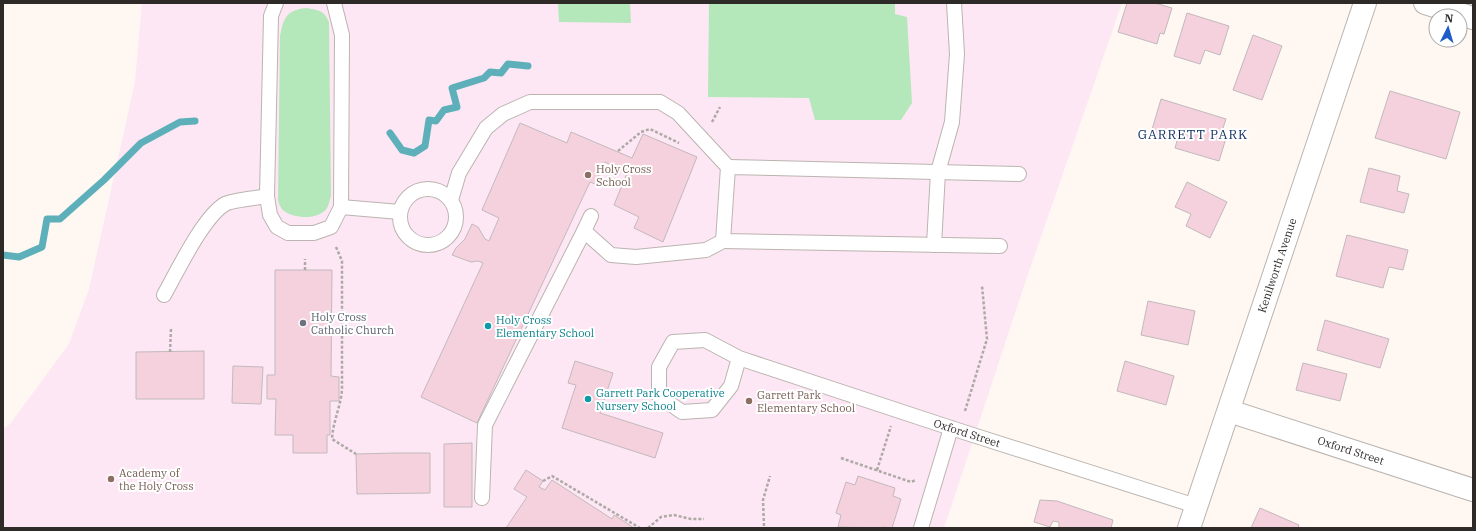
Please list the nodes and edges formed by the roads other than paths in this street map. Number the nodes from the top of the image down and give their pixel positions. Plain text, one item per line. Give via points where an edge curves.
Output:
1 (276, 3) edge
2 (334, 3) edge
3 (954, 3) edge
4 (1365, 3) edge
5 (1424, 3) edge
6 (1473, 18) edge
7 (728, 167) junction
8 (938, 172) junction
9 (1019, 174) dead end
10 (267, 196) junction
11 (451, 200) junction
12 (341, 207) junction
13 (400, 212) junction
14 (591, 216) dead end
15 (584, 231) junction
16 (723, 241) junction
17 (934, 245) junction
18 (1000, 246) dead end
19 (164, 295) dead end
20 (739, 358) junction
21 (1229, 411) junction
22 (951, 428) junction
23 (1473, 490) edge
24 (482, 498) dead end
25 (1196, 506) junction
26 (921, 528) edge
27 (1189, 528) edge

1 - 10 lane via 271,16
2 - 12 lane via 342,35
3 - 8 lane via 957,54 952,122
4 - 21 street, Kenilworth Avenue
5 - 6 street
7 - 8 lane
7 - 11 lane via 678,113 660,102 530,102 504,114 486,128 459,173
7 - 16 lane
8 - 9 lane
8 - 17 lane
10 - 12 lane via 270,215 277,227 288,233 314,234 331,227
10 - 19 lane via 226,203 212,215
11 - 13 lane via 432,189 421,189 411,194
11 - 13 lane via 456,221 452,232 444,240 434,244 423,245 413,241 400,223
12 - 13 lane
14 - 15 lane
15 - 16 lane via 611,254 636,257 706,250
15 - 24 lane via 484,425
16 - 17 lane
17 - 18 lane
20 - 20 lane, Oxford Street via 705,340 673,342 659,367 659,396 682,412 712,410 731,386
20 - 22 lane, Oxford Street
21 - 23 street, Oxford Street
21 - 25 street, Kenilworth Avenue
22 - 25 lane, Oxford Street
22 - 26 lane
25 - 27 street, Kenilworth Avenue

